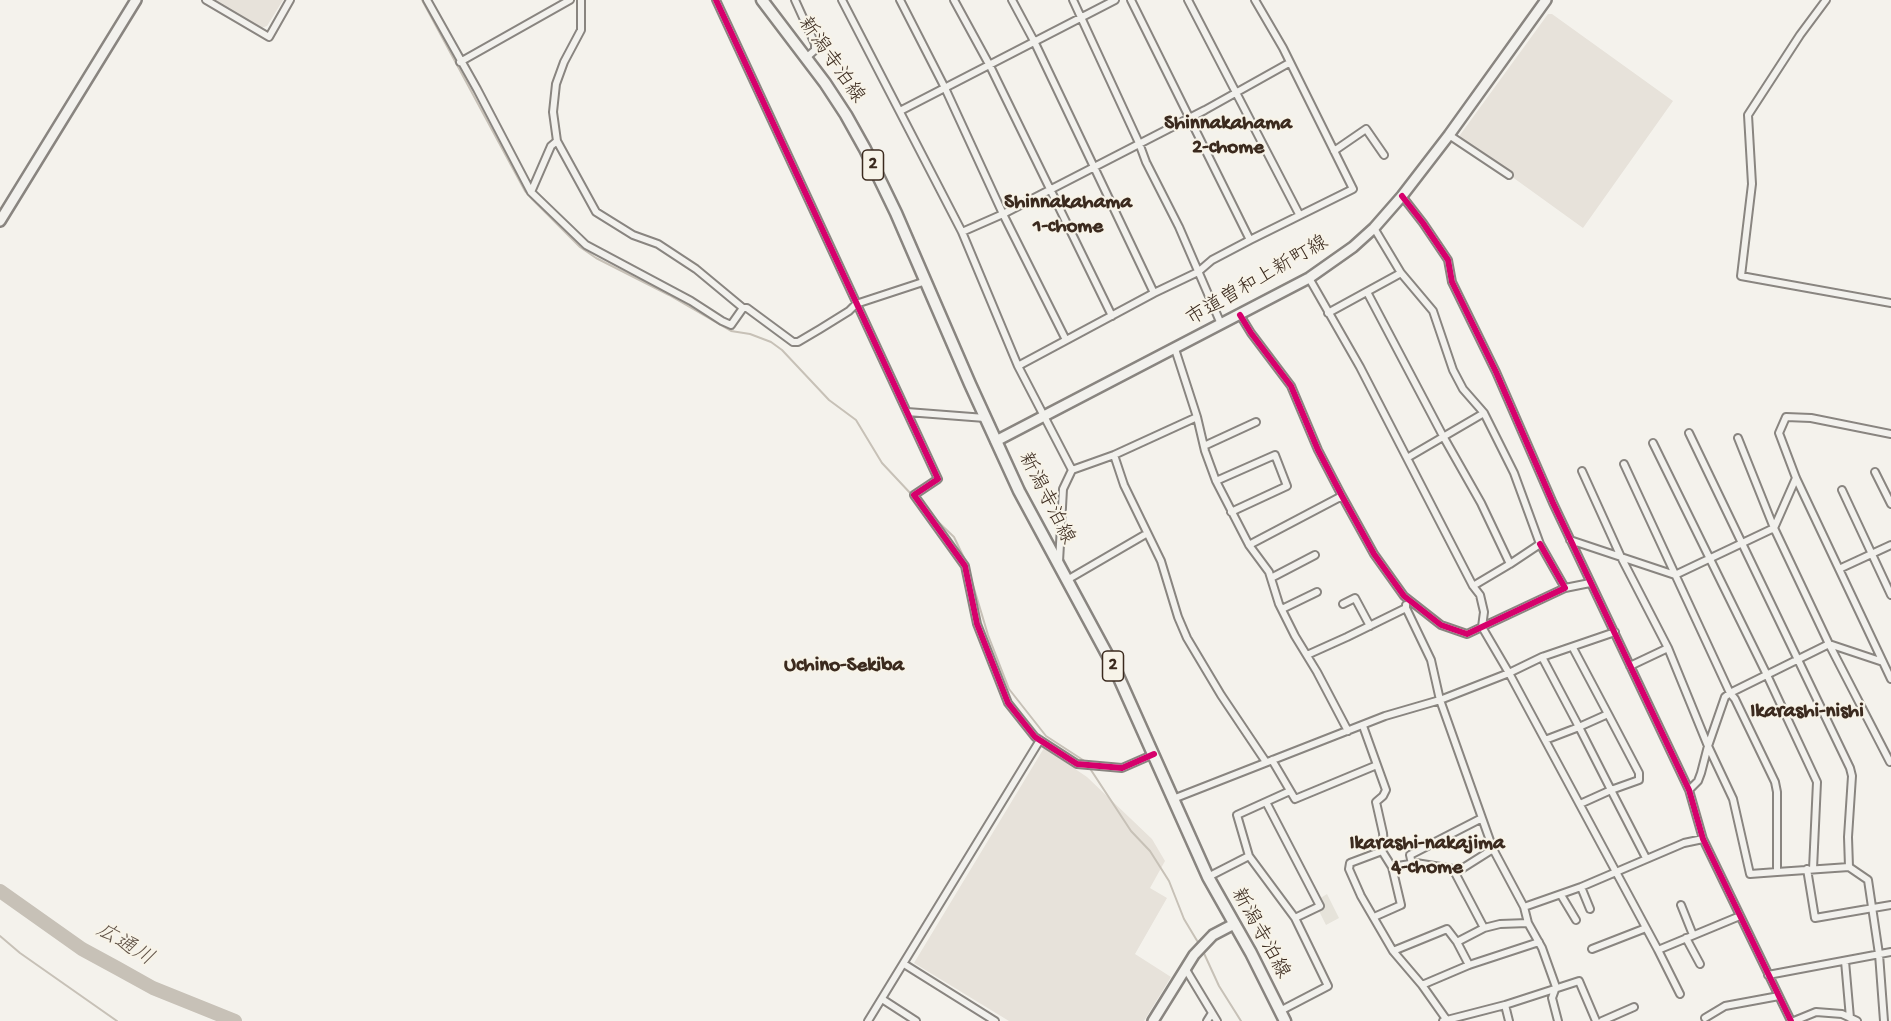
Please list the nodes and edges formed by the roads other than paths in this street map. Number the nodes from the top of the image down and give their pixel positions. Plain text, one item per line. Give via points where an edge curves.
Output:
1 (136, 0) edge
2 (206, 0) edge
3 (290, 0) edge
4 (427, 0) edge
5 (570, 0) edge
6 (581, 0) edge
7 (716, 0) edge
8 (762, 0) edge
9 (795, 0) edge
10 (842, 0) edge
11 (900, 0) edge
12 (954, 0) edge
13 (1012, 0) edge
14 (1073, 0) edge
15 (1114, 0) edge
16 (1131, 0) edge
17 (1188, 0) edge
18 (1255, 0) edge
19 (1546, 0) edge
20 (1826, 0) edge
21 (1082, 17) junction
22 (1034, 41) junction
23 (807, 57) junction
24 (460, 62) junction
25 (1289, 63) junction
26 (990, 66) junction
27 (945, 88) junction
28 (1236, 92) junction
29 (900, 111) junction
30 (1188, 118) junction
31 (1449, 135) junction
32 (557, 141) junction
33 (1139, 143) junction
34 (1334, 151) junction
35 (1384, 155) dead end
36 (1094, 167) junction
37 (1509, 175) dead end
38 (1050, 189) junction
39 (531, 192) junction
40 (1402, 196) junction
41 (1003, 214) junction
42 (1299, 214) junction
43 (0, 221) edge
44 (1374, 228) junction
45 (962, 232) junction
46 (1250, 240) junction
47 (1198, 273) junction
48 (1401, 273) junction
49 (1309, 278) junction
50 (926, 281) junction
51 (1154, 292) junction
52 (1367, 292) junction
53 (1891, 303) edge
54 (856, 304) junction
55 (744, 308) junction
56 (1328, 313) junction
57 (1240, 315) junction
58 (1112, 316) junction
59 (1221, 324) junction
60 (1066, 340) junction
61 (1175, 349) junction
62 (1018, 366) junction
63 (907, 412) junction
64 (1484, 413) junction
65 (1045, 416) junction
66 (1197, 417) junction
67 (985, 418) junction
68 (1256, 422) dead end
69 (1689, 433) dead end
70 (1891, 434) edge
71 (1443, 436) junction
72 (1738, 438) dead end
73 (996, 441) junction
74 (1653, 443) dead end
75 (1204, 446) junction
76 (1114, 455) junction
77 (1407, 458) junction
78 (1624, 464) dead end
79 (1072, 470) junction
80 (1582, 471) dead end
81 (1875, 472) dead end
82 (1796, 478) junction
83 (1216, 480) junction
84 (1842, 490) dead end
85 (1342, 496) junction
86 (1891, 504) edge
87 (1231, 512) junction
88 (1774, 528) junction
89 (1146, 534) junction
90 (1570, 540) junction
91 (1249, 544) junction
92 (1540, 544) junction
93 (1741, 544) junction
94 (1891, 545) edge
95 (1872, 554) junction
96 (1315, 555) dead end
97 (1621, 557) junction
98 (1709, 560) junction
99 (1510, 564) junction
100 (1059, 565) junction
101 (1839, 569) junction
102 (1675, 575) junction
103 (1271, 578) junction
104 (1067, 580) junction
105 (1590, 583) junction
106 (1473, 586) junction
107 (1565, 588) junction
108 (1317, 592) dead end
109 (1891, 595) edge
110 (1404, 596) junction
111 (1343, 604) dead end
112 (1406, 608) junction
113 (1282, 609) junction
114 (1370, 626) junction
115 (1482, 627) junction
116 (1615, 632) junction
117 (1829, 644) junction
118 (1573, 648) junction
119 (1668, 648) junction
120 (1307, 655) junction
121 (1542, 657) junction
122 (1797, 660) junction
123 (1883, 662) junction
124 (1630, 666) junction
125 (1509, 673) junction
126 (1767, 675) junction
127 (1891, 679) edge
128 (1730, 693) junction
129 (1440, 700) junction
130 (1608, 714) junction
131 (1363, 726) junction
132 (1579, 727) junction
133 (1348, 731) junction
134 (1040, 740) junction
135 (1545, 740) junction
136 (1708, 746) junction
137 (1154, 754) junction
138 (1269, 761) junction
139 (1890, 762) edge
140 (1377, 765) junction
141 (1611, 790) junction
142 (1689, 790) junction
143 (1290, 791) junction
144 (1173, 799) junction
145 (1266, 802) junction
146 (1580, 804) junction
147 (1482, 818) junction
148 (1704, 839) junction
149 (1493, 849) junction
150 (1382, 850) junction
151 (1249, 856) junction
152 (1646, 858) junction
153 (1412, 864) junction
154 (1392, 867) junction
155 (1850, 867) junction
156 (1810, 869) junction
157 (1616, 871) junction
158 (1777, 872) junction
159 (1455, 873) junction
160 (1208, 878) junction
161 (1581, 887) junction
162 (1562, 895) junction
163 (1891, 904) edge
164 (1681, 905) dead end
165 (1524, 907) junction
166 (1872, 908) junction
167 (1590, 909) dead end
168 (1740, 916) junction
169 (1374, 917) junction
170 (1295, 918) junction
171 (1576, 920) dead end
172 (1528, 922) junction
173 (1234, 924) junction
174 (1484, 928) junction
175 (1646, 928) junction
176 (1693, 935) junction
177 (1686, 938) junction
178 (1457, 942) junction
179 (1539, 942) junction
180 (1592, 949) dead end
181 (1658, 950) junction
182 (1393, 951) junction
183 (1891, 952) edge
184 (1879, 954) junction
185 (1845, 961) junction
186 (904, 964) junction
187 (1700, 964) dead end
188 (1469, 965) junction
189 (1185, 967) junction
190 (1768, 975) junction
191 (1422, 986) junction
192 (1891, 986) edge
193 (1556, 987) junction
194 (1881, 987) junction
195 (1680, 994) dead end
196 (1779, 996) junction
197 (882, 999) junction
198 (1505, 1005) junction
199 (1634, 1007) dead end
200 (1212, 1013) junction
201 (1714, 1013) junction
202 (1282, 1016) edge
203 (1705, 1018) dead end
204 (1462, 1019) edge
205 (1444, 1020) edge
206 (1854, 1020) edge
207 (868, 1021) edge
208 (916, 1021) edge
209 (995, 1021) edge
210 (1153, 1021) edge
211 (1207, 1021) edge
212 (1217, 1021) edge
213 (1509, 1021) edge
214 (1558, 1021) edge
215 (1596, 1021) edge
216 (1602, 1021) edge
217 (1717, 1021) edge
218 (1792, 1021) edge
219 (1884, 1021) edge

1 - 43 street
2 - 3 street via 269,37
4 - 24 street
5 - 24 street
6 - 32 street via 581,30 556,84 553,112
7 - 54 street
8 - 23 main road, 新潟寺泊線 / 2
9 - 23 street via 815,44 815,50
10 - 29 street
11 - 27 street
12 - 26 street
13 - 22 street
14 - 21 street
15 - 21 street
16 - 30 street
17 - 28 street
18 - 25 street
19 - 31 street, 市道曽和上新町線
20 - 53 street via 1748,115 1752,184 1741,276
21 - 22 street
21 - 33 street
22 - 26 street
22 - 36 street
23 - 50 main road, 新潟寺泊線 / 2 via 865,149
24 - 39 street
25 - 28 street
25 - 34 street
26 - 27 street
26 - 38 street
27 - 29 street
27 - 41 street
28 - 30 street
28 - 42 street
29 - 45 street
30 - 33 street
30 - 46 street
31 - 37 street
31 - 40 street, 市道曽和上新町線
32 - 39 street via 551,146
32 - 55 street via 596,212 633,235 658,244
33 - 36 street
33 - 47 street
34 - 35 street via 1366,129
34 - 42 street via 1353,189
36 - 38 street
36 - 51 street
38 - 41 street
38 - 58 street
39 - 55 street via 586,245 722,321 731,325
40 - 44 street, 市道曽和上新町線
40 - 90 street via 1448,260 1452,282
41 - 45 street
41 - 60 street
42 - 46 street
44 - 48 street
44 - 49 street, 市道曽和上新町線
45 - 62 street
46 - 47 street via 1212,260
47 - 51 street
47 - 59 street
48 - 52 street
48 - 64 street via 1433,311 1462,389
49 - 56 street
49 - 57 street, 市道曽和上新町線
50 - 54 street
50 - 67 main road, 新潟寺泊線 / 2
51 - 58 street
52 - 56 street
52 - 71 street
54 - 55 street via 798,342
54 - 63 street
56 - 77 street
57 - 59 street, 市道曽和上新町線
57 - 85 street via 1291,386
58 - 60 street
59 - 61 street, 市道曽和上新町線
60 - 62 street
61 - 65 street, 市道曽和上新町線
61 - 66 street
62 - 65 street
63 - 67 street
63 - 134 street via 938,479 914,495 965,566 976,624 1008,703
64 - 71 street
64 - 92 street via 1514,473
65 - 73 street, 市道曽和上新町線
65 - 79 street
66 - 75 street
66 - 76 street
67 - 73 main road, 新潟寺泊線 / 2
68 - 75 street
69 - 93 street
70 - 82 street via 1786,417 1779,433
71 - 77 street
71 - 99 street
72 - 88 street
73 - 100 main road, 新潟寺泊線 / 2
74 - 98 street
75 - 83 street
76 - 79 street
76 - 89 street
77 - 106 street
78 - 102 street
79 - 100 street via 1063,489
80 - 97 street
81 - 86 street
82 - 88 street
82 - 101 street
83 - 87 street
83 - 87 street via 1275,455 1287,486
84 - 95 street
85 - 91 street
85 - 110 street via 1374,554
87 - 91 street
88 - 93 street
88 - 117 street
89 - 104 street
89 - 138 street via 1161,561 1187,638 1221,695
90 - 97 street
90 - 105 street
91 - 103 street
92 - 99 street
92 - 107 street
93 - 98 street
93 - 122 street
94 - 95 street
95 - 101 street
95 - 109 street
96 - 103 street
97 - 102 street
97 - 119 street
98 - 102 street
98 - 126 street
99 - 106 street
100 - 104 main road, 新潟寺泊線 / 2
101 - 123 street
102 - 128 street
103 - 113 street
104 - 137 main road, 新潟寺泊線 / 2 via 1115,669
105 - 107 street
105 - 116 street
106 - 115 street via 1484,612
107 - 115 street
108 - 113 street
110 - 112 street
110 - 115 street via 1441,625 1467,634
111 - 114 street via 1355,598
112 - 114 street
112 - 129 street via 1431,660
113 - 120 street
114 - 120 street
115 - 125 street
116 - 118 street
116 - 124 street
117 - 122 street
117 - 123 street
117 - 139 street
118 - 121 street
118 - 130 street
119 - 124 street
119 - 136 street
120 - 133 street
121 - 125 street
121 - 132 street
122 - 126 street
122 - 155 street via 1850,768
123 - 127 street
124 - 142 street
125 - 129 street
125 - 135 street
126 - 128 street
126 - 156 street via 1817,782
128 - 136 street via 1725,697
128 - 158 street via 1775,782
129 - 131 street
129 - 147 street
130 - 132 street
130 - 141 street via 1639,773 1639,780
131 - 133 street
131 - 140 street
132 - 135 street
132 - 141 street
133 - 138 street
134 - 137 street via 1077,764 1122,768
134 - 186 street
135 - 146 street
136 - 142 street via 1698,781
136 - 158 street via 1733,799 1750,874
137 - 144 main road, 新潟寺泊線 / 2
138 - 143 street
138 - 144 street
140 - 143 street via 1295,799
140 - 150 street via 1386,790 1376,802 1383,833
141 - 146 street
141 - 152 street
142 - 148 street
143 - 145 street
144 - 160 main road, 新潟寺泊線 / 2
145 - 151 street via 1237,815
145 - 170 street via 1320,906
146 - 157 street
147 - 149 street
147 - 153 street via 1410,855
148 - 152 street
148 - 168 street
149 - 159 street
149 - 165 street
150 - 154 street
150 - 169 street via 1350,863 1349,868
151 - 160 street
151 - 170 street
152 - 157 street
153 - 154 street
153 - 159 street via 1453,869
154 - 169 street via 1401,905
155 - 156 street
155 - 166 street via 1868,880
156 - 158 street
156 - 166 street via 1815,918
157 - 161 street
157 - 175 street
159 - 174 street
160 - 173 main road, 新潟寺泊線 / 2
161 - 162 street
161 - 167 street
162 - 165 street
162 - 171 street
163 - 166 street
164 - 176 street
165 - 172 street
166 - 184 street
168 - 176 street
168 - 190 street
169 - 182 street
170 - 202 street via 1328,986
172 - 174 street
172 - 179 street
173 - 189 street via 1213,935
173 - 202 main road, 新潟寺泊線 / 2
174 - 178 street
175 - 180 street
175 - 181 street
176 - 177 street
177 - 181 street
177 - 187 street
178 - 182 street via 1448,929
178 - 188 street
179 - 188 street
179 - 193 street
181 - 195 street
182 - 191 street
183 - 184 street
184 - 185 street
184 - 194 street
185 - 190 street
185 - 206 street
186 - 197 street
186 - 209 street
188 - 191 street
189 - 200 street
189 - 210 street
190 - 196 street
191 - 205 street
192 - 194 street
193 - 198 street
193 - 214 street via 1552,998
193 - 215 street via 1579,981
194 - 219 street
196 - 201 street via 1725,1006
196 - 218 street
197 - 207 street
197 - 208 street
198 - 204 street
198 - 213 street
199 - 216 street
200 - 211 street
200 - 212 street
201 - 203 street
201 - 217 street
204 - 205 street
206 - 218 street via 1842,1014 1816,1012

